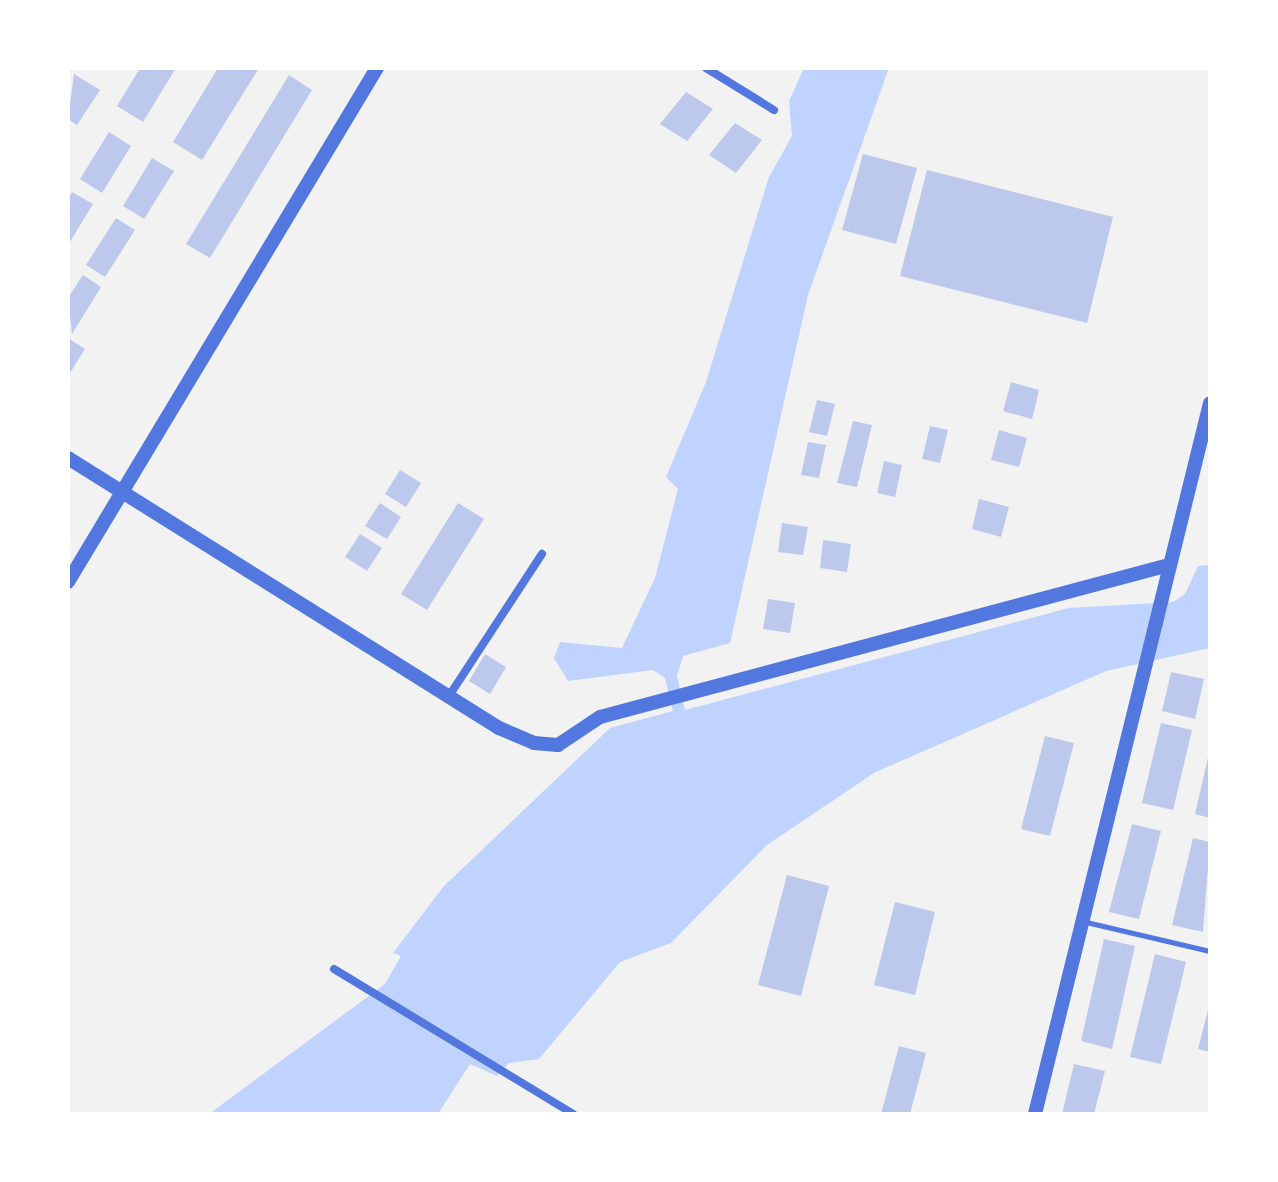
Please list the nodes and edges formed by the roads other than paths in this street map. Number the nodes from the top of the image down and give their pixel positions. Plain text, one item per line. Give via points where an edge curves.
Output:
1 (377, 68) edge
2 (706, 68) edge
3 (774, 110) dead end
4 (1210, 403) edge
5 (68, 458) edge
6 (123, 491) junction
7 (542, 554) dead end
8 (1165, 566) junction
9 (68, 582) edge
10 (449, 696) junction
11 (1080, 920) junction
12 (1210, 951) edge
13 (334, 969) dead end
14 (573, 1114) edge
15 (1035, 1114) edge

1 - 6 street
2 - 3 street
4 - 8 street
5 - 6 street
6 - 9 street
6 - 10 street
7 - 10 street
8 - 10 street via 600,717 558,745 499,728
8 - 11 street
11 - 12 lane
11 - 15 street
13 - 14 street

